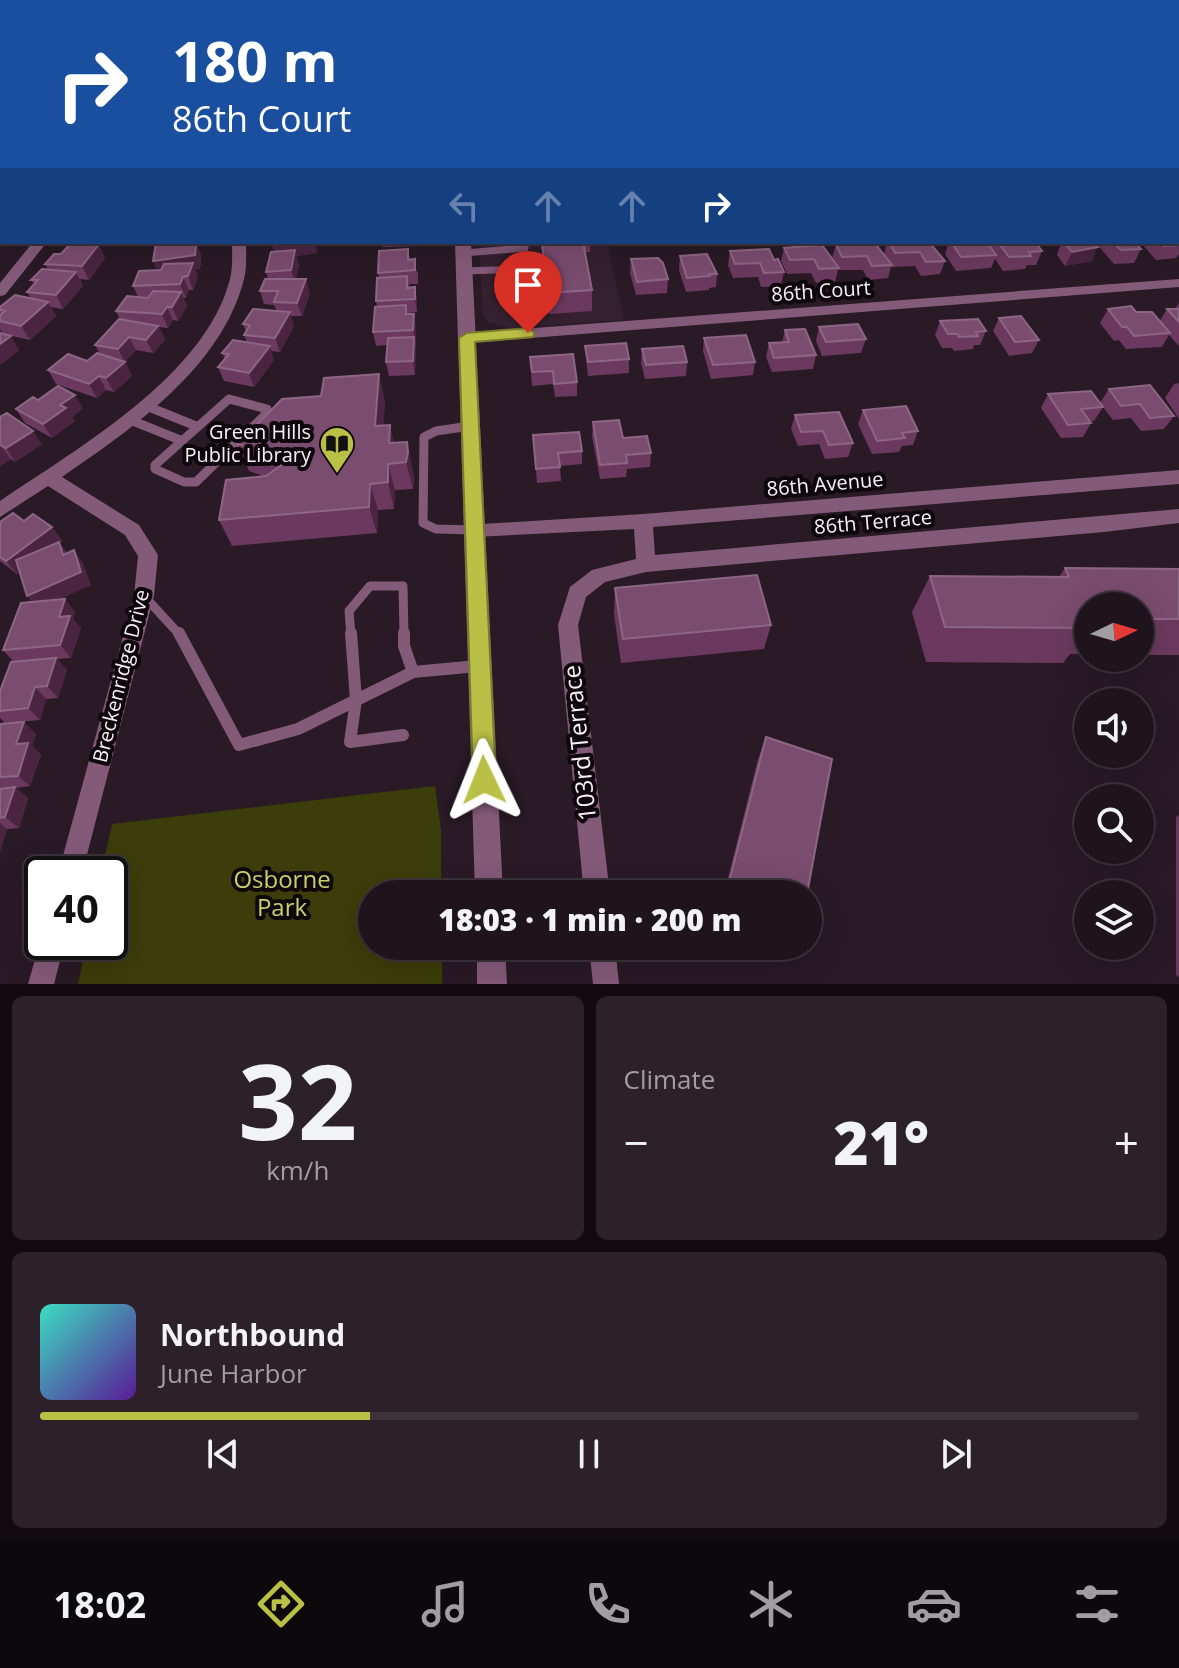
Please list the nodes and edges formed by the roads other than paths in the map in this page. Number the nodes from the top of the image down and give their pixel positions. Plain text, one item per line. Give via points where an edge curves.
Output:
1 (38, 244) edge
2 (239, 244) edge
3 (525, 244) edge
4 (464, 255) edge
5 (1179, 283) edge
6 (0, 292) edge
7 (528, 333) junction
8 (467, 338) junction
9 (144, 405) junction
10 (128, 419) junction
11 (196, 426) junction
12 (470, 426) junction
13 (180, 440) junction
14 (48, 477) junction
15 (1179, 477) edge
16 (0, 510) edge
17 (1179, 516) edge
18 (643, 521) junction
19 (474, 530) junction
20 (646, 564) junction
21 (577, 593) joint
22 (144, 596) junction
23 (480, 666) junction
24 (413, 672) junction
25 (356, 700) junction
26 (403, 735) dead end
27 (75, 856) edge
28 (488, 880) edge
29 (595, 880) edge
30 (47, 960) edge
31 (491, 960) edge
32 (603, 960) edge
33 (41, 984) edge
34 (492, 984) edge
35 (606, 984) edge

1 - 6 street
2 - 9 street via 237,280 224,312 199,349
3 - 4 lane
4 - 7 lane via 523,269
4 - 8 street
5 - 7 street, 86th Court
7 - 8 street, 86th Court
8 - 12 street
9 - 10 street
9 - 11 lane
10 - 13 lane
10 - 14 street
11 - 13 lane
11 - 13 lane via 229,399 267,409 196,482 155,469
12 - 19 street
12 - 19 lane via 424,437 423,523 436,529
14 - 16 street
14 - 22 street, Breckenridge Drive via 132,530 148,555
15 - 18 street, 86th Avenue
17 - 20 street, 86th Terrace
18 - 19 street, 86th Avenue
18 - 20 street
19 - 23 street
20 - 21 street, 86th Terrace via 599,576
21 - 29 street, 103rd Terrace via 568,625
22 - 25 lane via 177,630 239,745 298,729
22 - 27 street, Breckenridge Drive
23 - 24 lane
23 - 28 street
24 - 25 lane
24 - 25 lane via 404,646 403,586 370,586 349,611
25 - 26 lane via 350,742
30 - 33 street
31 - 34 street
32 - 35 street

